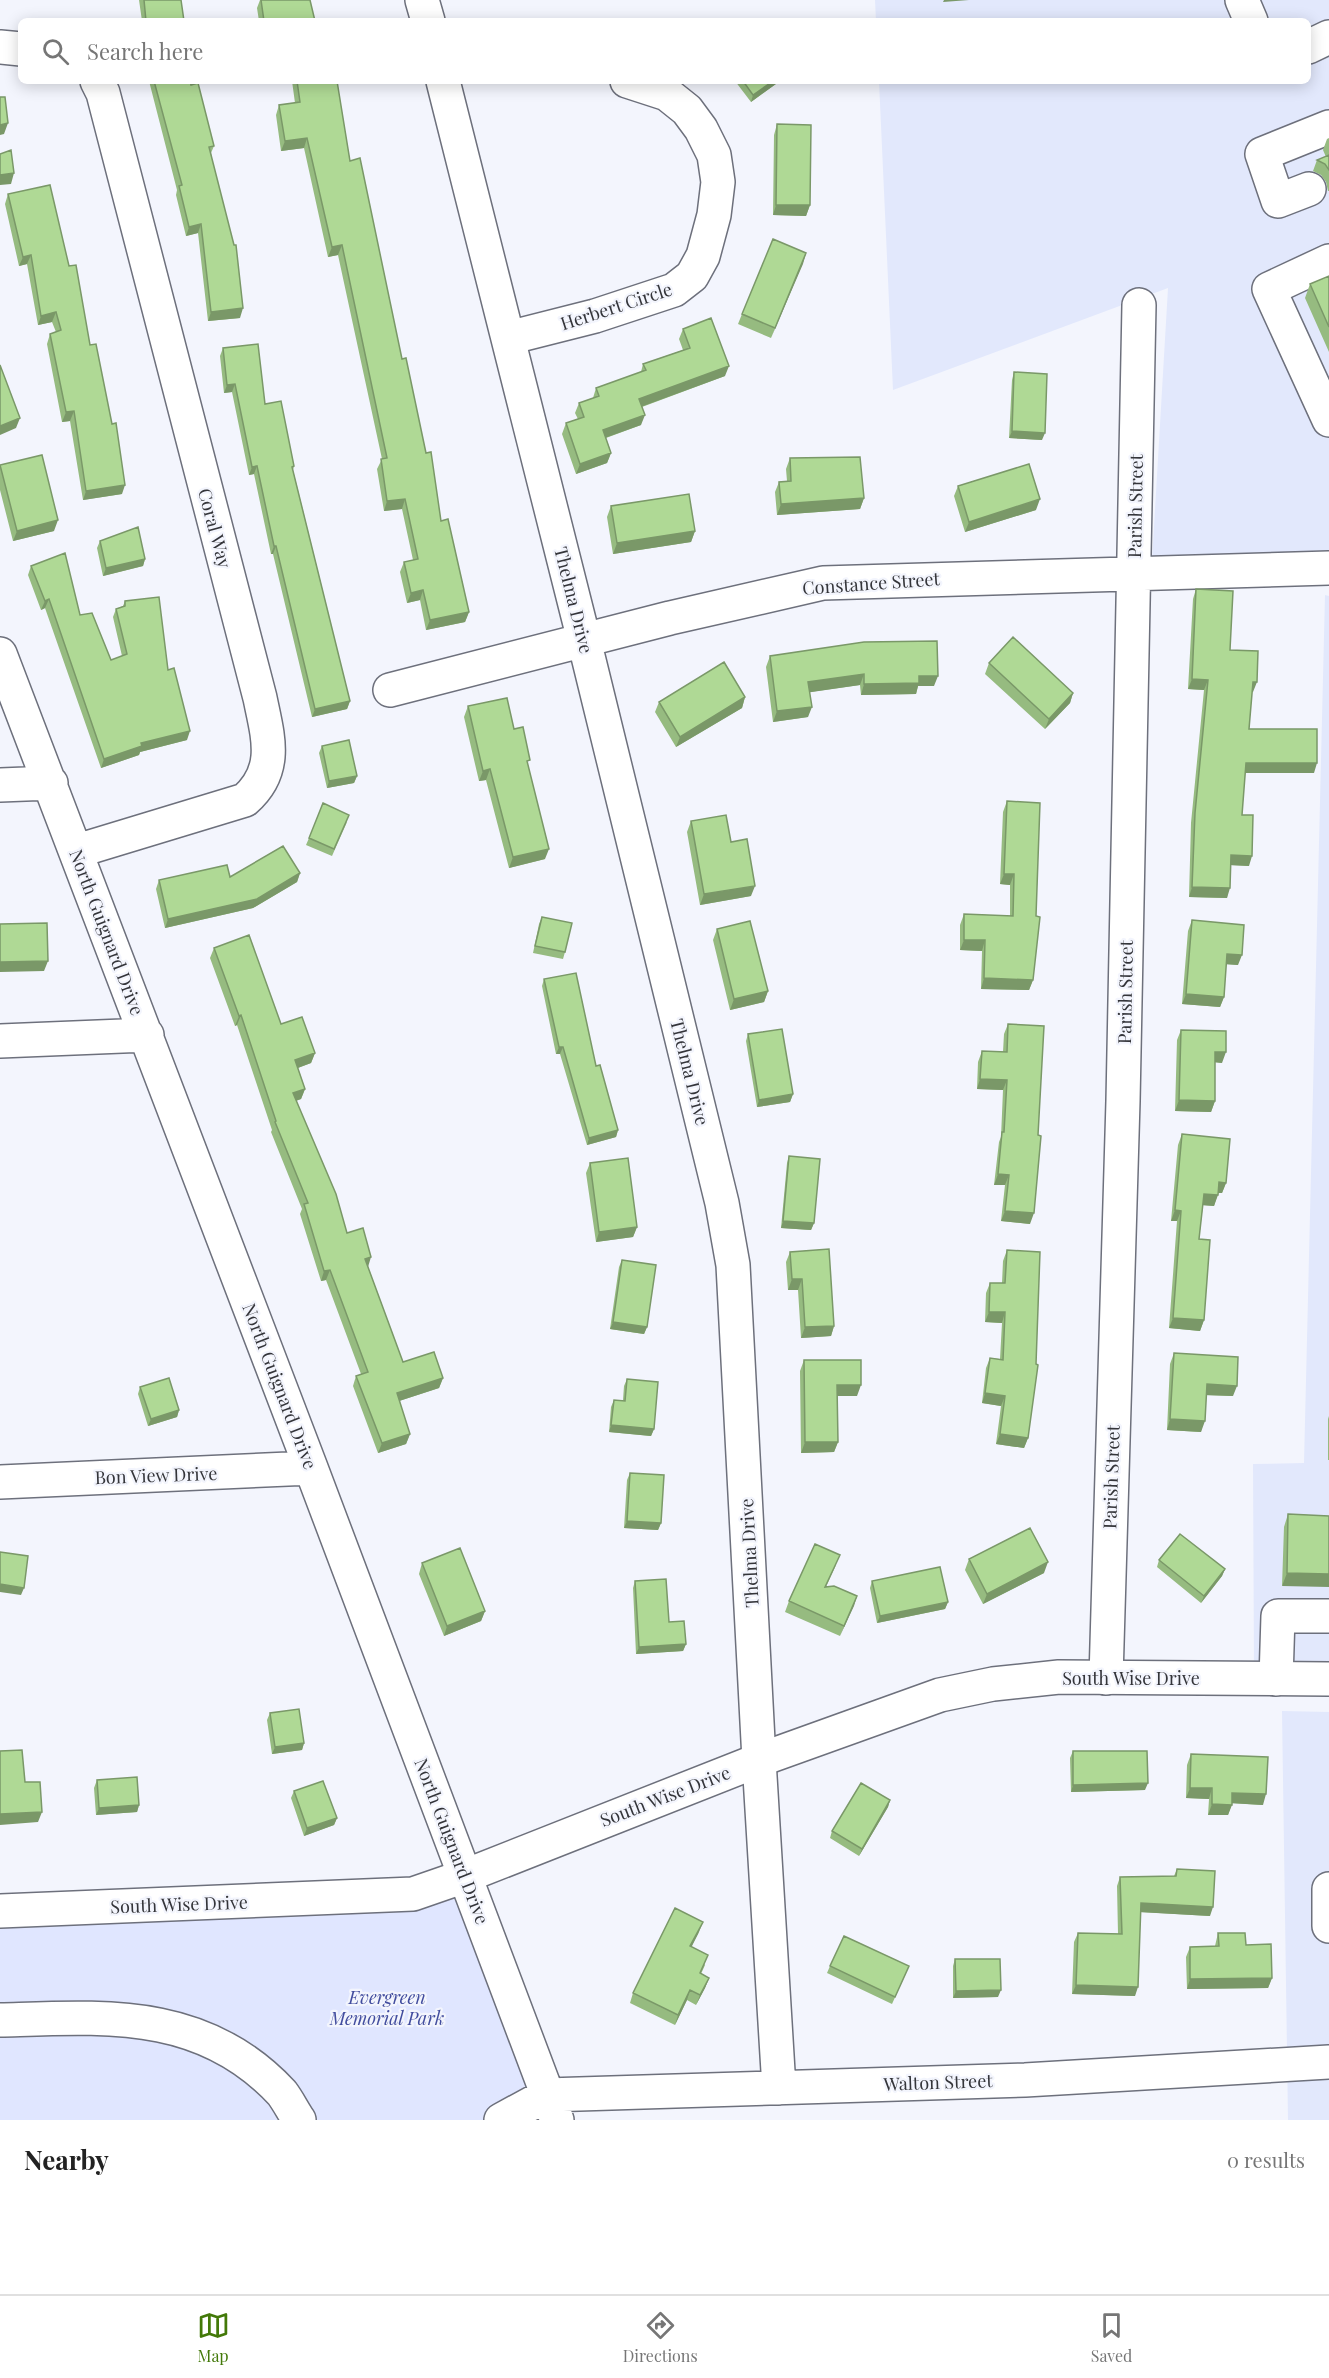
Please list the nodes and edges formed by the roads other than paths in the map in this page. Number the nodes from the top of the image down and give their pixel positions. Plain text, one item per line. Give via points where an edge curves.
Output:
1 (422, 0) edge
2 (1242, 0) edge
3 (427, 18) edge
4 (1250, 18) edge
5 (1329, 37) edge
6 (1311, 46) edge
7 (0, 47) edge
8 (18, 49) edge
9 (98, 84) edge
10 (444, 84) edge
11 (636, 84) edge
12 (1329, 127) edge
13 (1309, 189) dead end
14 (1329, 261) edge
15 (1139, 305) dead end
16 (508, 338) junction
17 (1329, 420) edge
18 (1329, 568) edge
19 (1134, 574) junction
20 (584, 640) junction
21 (0, 654) edge
22 (390, 690) dead end
23 (51, 783) junction
24 (0, 785) edge
25 (77, 851) junction
26 (147, 1035) junction
27 (0, 1041) edge
28 (311, 1468) junction
29 (0, 1482) edge
30 (1329, 1616) edge
31 (1106, 1678) junction
32 (1276, 1678) junction
33 (1329, 1679) edge
34 (759, 1760) junction
35 (465, 1876) junction
36 (1329, 1889) edge
37 (0, 1911) edge
38 (1329, 1926) edge
39 (0, 2020) edge
40 (1329, 2062) edge
41 (779, 2088) junction
42 (552, 2108) edge
43 (299, 2120) edge
44 (501, 2120) edge

1 - 3 street
2 - 4 street
5 - 6 street
7 - 8 street
9 - 25 street, Coral Way via 260,698 269,754 258,788 245,800
10 - 16 street, Thelma Drive
11 - 16 street, Herbert Circle via 667,94 687,110 714,155 718,182 703,256 692,276 674,290 595,316
12 - 13 street via 1262,154 1278,201
14 - 17 street via 1269,289
15 - 19 street, Parish Street
16 - 20 street, Thelma Drive
18 - 19 street, Constance Street
19 - 20 street, Constance Street via 823,583
19 - 31 street, Parish Street
20 - 22 street, Constance Street
20 - 34 street, Thelma Drive via 722,1203 733,1265
21 - 23 street, North Guignard Drive
23 - 24 street
23 - 25 street, North Guignard Drive
25 - 26 street, North Guignard Drive
26 - 27 street
26 - 28 street, North Guignard Drive
28 - 29 street, Bon View Drive
28 - 35 street, North Guignard Drive
30 - 32 street via 1278,1616
31 - 32 street, South Wise Drive
31 - 34 street, South Wise Drive via 1059,1677 940,1695
32 - 33 street, South Wise Drive
34 - 35 street, South Wise Drive
34 - 41 street, Thelma Drive
35 - 37 street, South Wise Drive via 413,1894
35 - 42 street, North Guignard Drive
36 - 38 street
39 - 43 street via 102,2017 149,2022 193,2033 238,2055 282,2094
40 - 41 street, Walton Street via 1025,2080
41 - 42 street, Walton Street
42 - 44 street

